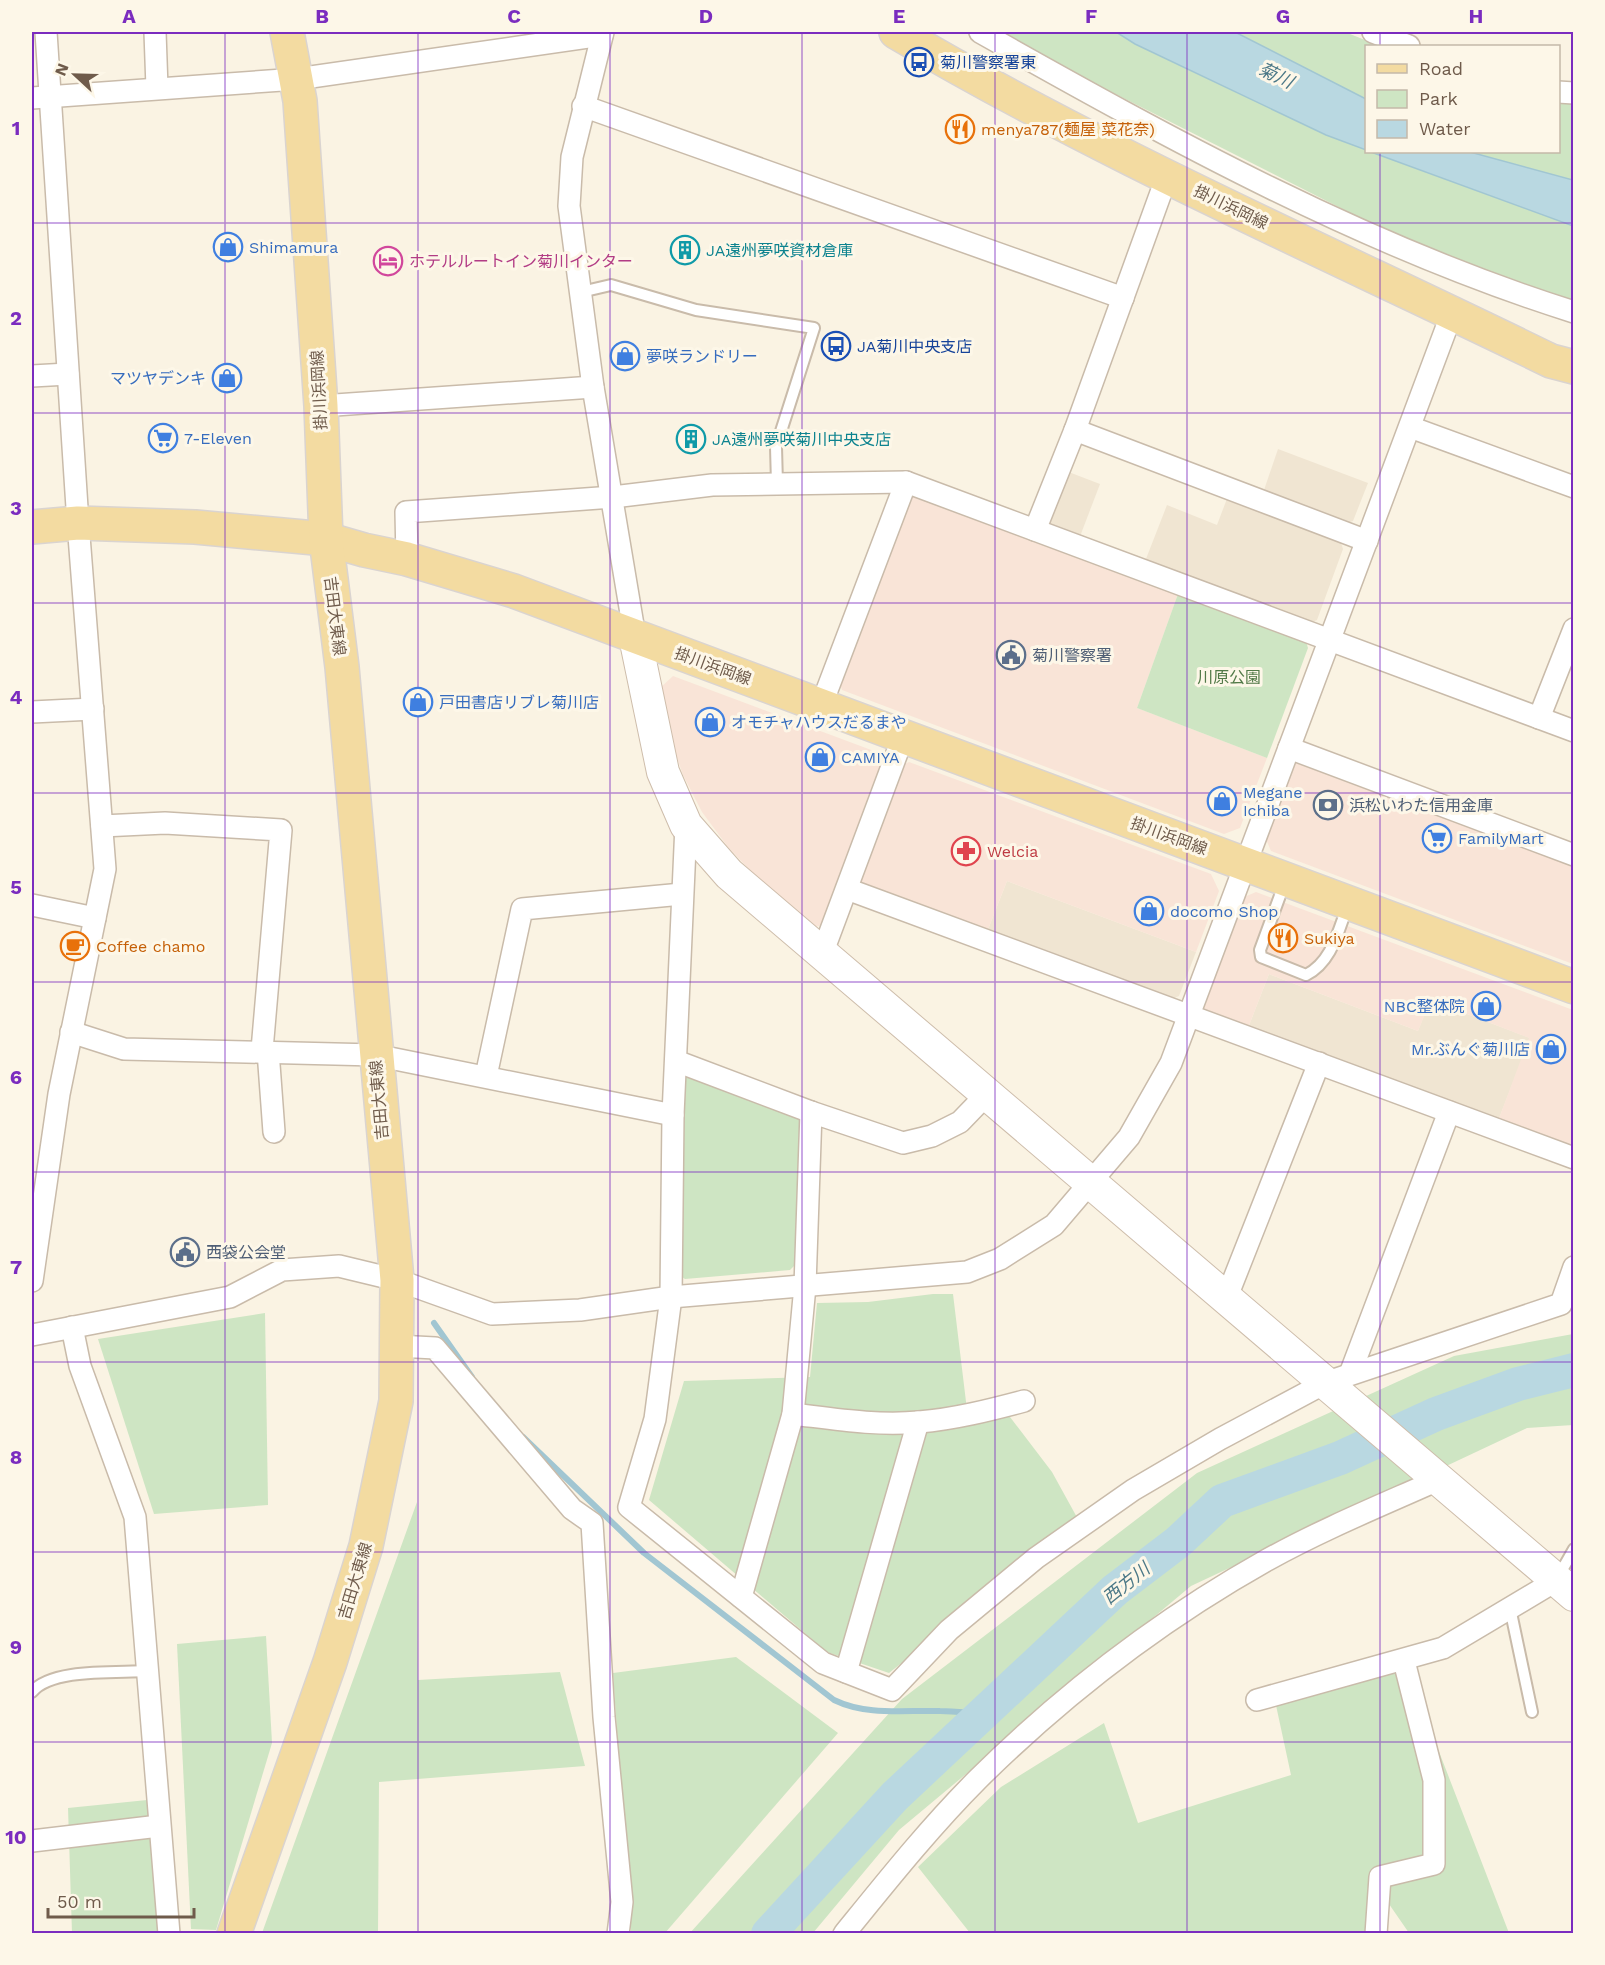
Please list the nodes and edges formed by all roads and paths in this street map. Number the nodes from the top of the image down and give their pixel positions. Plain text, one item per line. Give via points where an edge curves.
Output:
1 (46, 32) edge
2 (155, 32) edge
3 (288, 32) edge
4 (896, 32) edge
5 (980, 32) edge
6 (1373, 32) edge
7 (603, 33) edge
8 (498, 40) edge
9 (1406, 45) edge
10 (297, 79) junction
11 (157, 88) junction
12 (41, 97) edge
13 (583, 106) junction
14 (1167, 176) junction
15 (581, 292) junction
16 (1123, 298) junction
17 (1574, 312) edge
18 (1452, 313) junction
19 (1574, 367) edge
20 (68, 374) junction
21 (32, 376) edge
22 (594, 387) junction
23 (321, 406) junction
24 (1410, 427) junction
25 (1075, 430) junction
26 (906, 482) junction
27 (777, 484) junction
28 (1574, 487) edge
29 (613, 497) junction
30 (78, 523) junction
31 (32, 527) edge
32 (1035, 530) junction
33 (326, 539) junction
34 (1367, 541) junction
35 (407, 559) junction
36 (1574, 629) edge
37 (635, 637) junction
38 (1329, 641) junction
39 (821, 706) junction
40 (93, 709) junction
41 (32, 712) edge
42 (1539, 718) junction
43 (1574, 730) edge
44 (912, 736) junction
45 (1289, 748) junction
46 (686, 825) junction
47 (102, 826) junction
48 (1574, 855) edge
49 (1245, 864) junction
50 (1286, 879) junction
51 (847, 889) junction
52 (682, 894) junction
53 (1348, 903) junction
54 (32, 905) edge
55 (94, 918) junction
56 (822, 954) junction
57 (1574, 987) edge
58 (1190, 1014) junction
59 (72, 1032) junction
60 (265, 1051) junction
61 (375, 1055) junction
62 (676, 1061) junction
63 (1319, 1063) junction
64 (486, 1076) junction
65 (988, 1093) junction
66 (811, 1112) junction
67 (1449, 1112) junction
68 (673, 1115) junction
69 (274, 1132) dead end
70 (1574, 1158) edge
71 (1091, 1184) junction
72 (1574, 1267) edge
73 (397, 1280) junction
74 (32, 1281) edge
75 (805, 1286) junction
76 (671, 1297) junction
77 (1226, 1299) junction
78 (1567, 1303) edge
79 (72, 1327) junction
80 (32, 1335) edge
81 (397, 1346) junction
82 (1338, 1384) junction
83 (1024, 1401) dead end
84 (793, 1414) junction
85 (918, 1422) junction
86 (1435, 1475) junction
87 (1574, 1549) edge
88 (1565, 1587) edge
89 (741, 1597) junction
90 (1510, 1608) junction
91 (1404, 1661) junction
92 (147, 1671) junction
93 (846, 1672) junction
94 (32, 1692) edge
95 (1257, 1701) dead end
96 (1532, 1712) dead end
97 (159, 1826) junction
98 (32, 1841) edge
99 (169, 1934) edge
100 (234, 1934) edge
101 (618, 1934) edge
102 (844, 1934) edge
103 (1376, 1934) edge

1 - 12 street
2 - 11 street
3 - 10 main road, 掛川浜岡線
4 - 14 main road, 掛川浜岡線 via 974,78
5 - 17 street via 1215,160 1314,208 1491,284
6 - 9 street
7 - 8 street
7 - 13 street
8 - 10 street
10 - 11 street
10 - 23 main road, 掛川浜岡線
11 - 12 street
12 - 20 street
13 - 15 street via 572,157 569,206
13 - 16 street
14 - 16 street
14 - 18 main road, 掛川浜岡線
15 - 22 street
15 - 27 lane via 611,285 696,310 814,328 776,447
16 - 25 street
18 - 19 main road, 掛川浜岡線 via 1551,361
18 - 24 street
20 - 21 street
20 - 30 street
22 - 23 street
22 - 29 street
23 - 33 main road, 掛川浜岡線
24 - 28 street
24 - 34 street
25 - 32 street
25 - 34 street
26 - 27 street
26 - 32 street
26 - 39 street via 879,567
27 - 29 street via 712,485
29 - 35 street via 406,512
29 - 37 street
30 - 31 main road
30 - 33 main road via 195,527
30 - 40 street
32 - 38 street
33 - 35 main road, 掛川浜岡線
33 - 61 main road, 吉田大東線 via 342,667
34 - 38 street
35 - 37 main road, 掛川浜岡線 via 514,591
36 - 42 street
37 - 39 main road, 掛川浜岡線
37 - 46 street via 663,772
38 - 42 street
38 - 45 street
39 - 44 main road, 掛川浜岡線
40 - 41 street
40 - 47 street
42 - 43 street
44 - 49 main road, 掛川浜岡線
44 - 51 street
45 - 48 street
45 - 49 street
46 - 52 street
46 - 56 street via 729,874
47 - 55 street via 105,869
47 - 60 street via 165,823 281,830
49 - 50 main road, 掛川浜岡線
49 - 58 street
50 - 53 main road, 掛川浜岡線
50 - 53 lane via 1260,950 1261,957 1306,975 1319,968 1328,956
51 - 56 street
51 - 58 street
52 - 62 street
52 - 64 street via 522,909
53 - 57 main road, 掛川浜岡線
54 - 55 street
55 - 59 street
56 - 65 street
58 - 63 street
58 - 71 street via 1160,1088 1129,1137
59 - 60 street via 124,1049
59 - 74 street via 59,1094
60 - 61 street
60 - 69 street
61 - 64 street
61 - 73 main road, 吉田大東線
62 - 66 street
62 - 68 street
63 - 67 street
63 - 77 street
64 - 68 street
65 - 66 street via 960,1122 932,1136 903,1143
65 - 71 street
66 - 75 street
67 - 70 street
67 - 82 street
68 - 76 street
71 - 75 street via 1054,1225 1000,1259 967,1272
71 - 77 street
72 - 78 street
73 - 76 street via 492,1314 580,1310
73 - 79 street via 339,1266 282,1270 230,1297
73 - 81 main road, 吉田大東線
75 - 76 street
75 - 84 street
76 - 89 street via 655,1419 629,1507
77 - 82 street
78 - 82 street
79 - 80 street
79 - 92 street via 80,1366 135,1517
81 - 100 main road, 吉田大東線 via 396,1401 366,1546 330,1662
81 - 101 street via 435,1348 572,1509 592,1523 604,1717 622,1902
82 - 86 street
82 - 93 street via 1133,1490 949,1630 892,1690
83 - 85 street
84 - 85 street via 862,1422
84 - 89 street
85 - 93 street
86 - 88 street
86 - 102 street via 1268,1560 1192,1605 1103,1668 978,1778 912,1850
87 - 88 lane
88 - 90 street
89 - 93 street via 823,1663
90 - 91 street via 1443,1648
90 - 96 lane
91 - 95 street
91 - 103 street via 1434,1780 1434,1864 1380,1877
92 - 94 lane via 56,1677 39,1683
92 - 97 street
97 - 98 street
97 - 99 street

